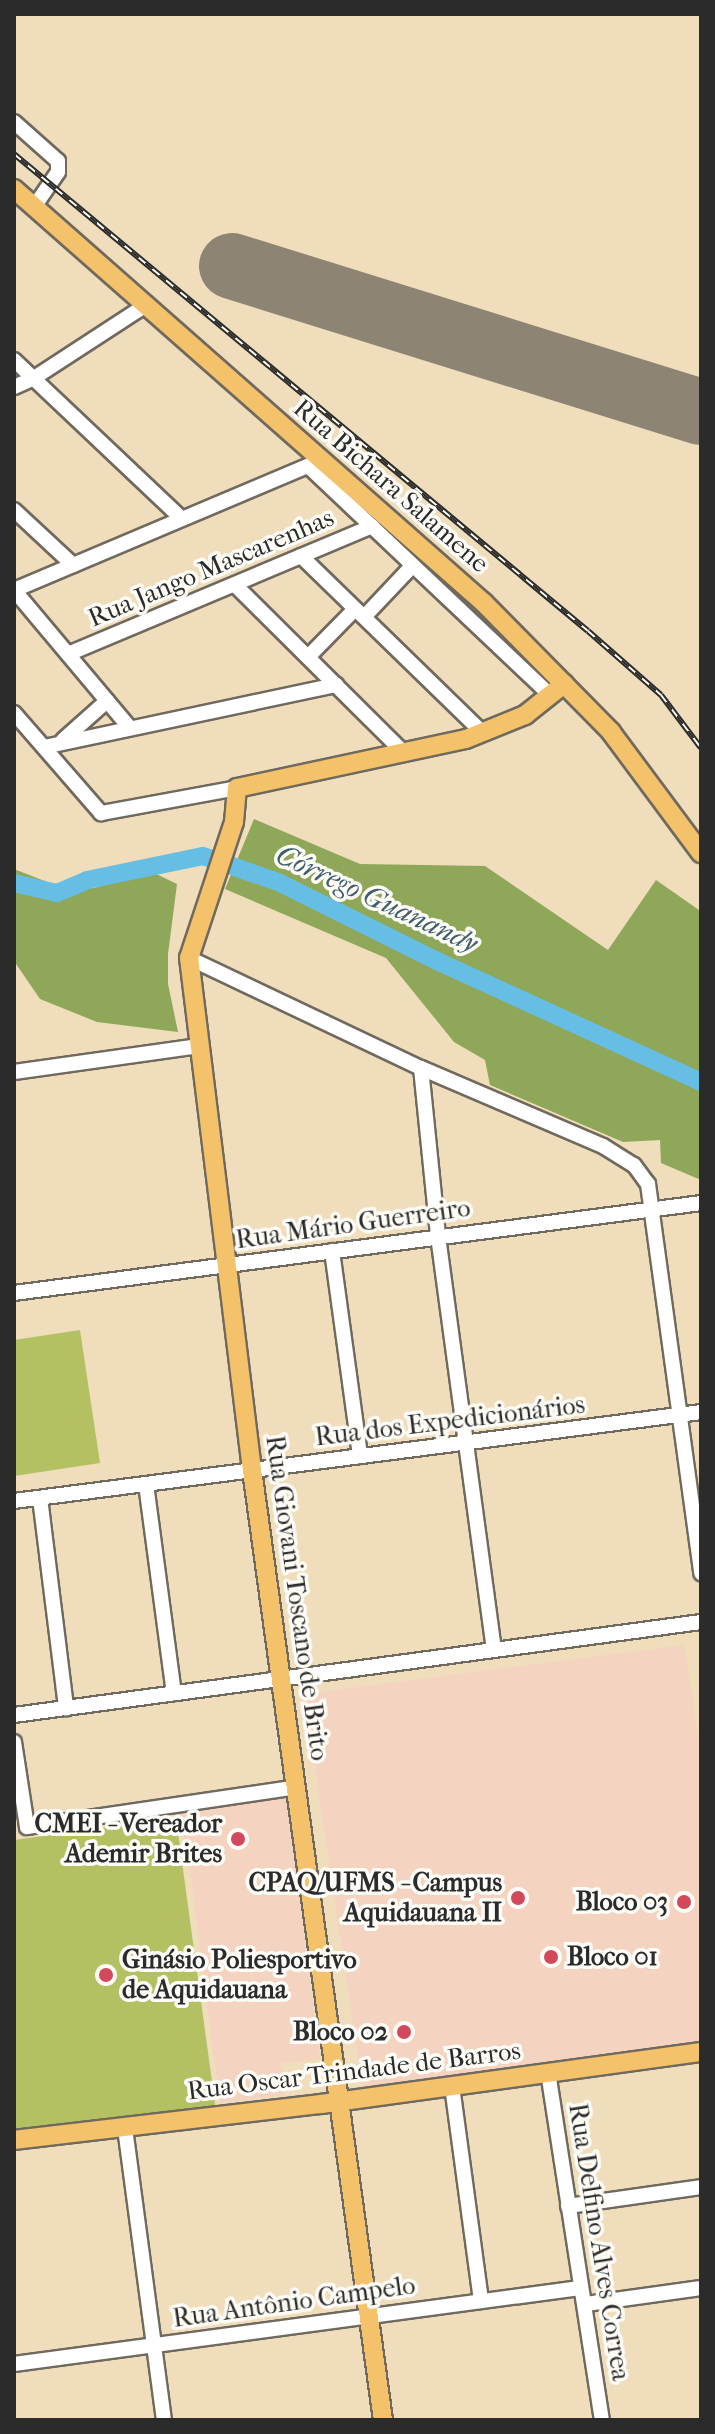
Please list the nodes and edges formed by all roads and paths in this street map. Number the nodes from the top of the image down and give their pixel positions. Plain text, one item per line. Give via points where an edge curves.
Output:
1 (14, 122) edge
2 (14, 189) edge
3 (34, 207) junction
4 (146, 305) junction
5 (14, 360) edge
6 (34, 378) junction
7 (14, 387) edge
8 (315, 463) junction
9 (14, 510) edge
10 (182, 519) junction
11 (372, 526) junction
12 (301, 556) junction
13 (73, 565) junction
14 (413, 565) junction
15 (235, 585) junction
16 (14, 590) edge
17 (360, 613) junction
18 (68, 654) junction
19 (308, 657) junction
20 (336, 685) junction
21 (557, 690) junction
22 (107, 701) junction
23 (14, 713) edge
24 (129, 727) junction
25 (482, 732) junction
26 (60, 743) junction
27 (44, 747) junction
28 (403, 752) junction
29 (237, 788) junction
30 (701, 853) edge
31 (189, 958) junction
32 (199, 1046) junction
33 (421, 1068) junction
34 (14, 1072) edge
35 (700, 1202) edge
36 (651, 1208) junction
37 (438, 1236) junction
38 (332, 1251) junction
39 (225, 1265) junction
40 (14, 1291) edge
41 (701, 1412) edge
42 (679, 1415) junction
43 (466, 1443) junction
44 (360, 1456) junction
45 (252, 1470) junction
46 (146, 1484) junction
47 (40, 1498) junction
48 (14, 1501) edge
49 (697, 1517) edge
50 (701, 1573) edge
51 (701, 1622) edge
52 (494, 1649) junction
53 (282, 1678) junction
54 (174, 1693) junction
55 (66, 1708) junction
56 (14, 1715) edge
57 (14, 1742) edge
58 (297, 1787) junction
59 (701, 2052) edge
60 (548, 2072) junction
61 (452, 2086) junction
62 (339, 2101) junction
63 (125, 2128) junction
64 (14, 2140) edge
65 (701, 2187) edge
66 (568, 2206) junction
67 (580, 2288) junction
68 (701, 2288) edge
69 (481, 2301) junction
70 (586, 2304) junction
71 (370, 2316) junction
72 (154, 2345) junction
73 (14, 2364) edge
74 (164, 2420) edge
75 (383, 2420) edge
76 (602, 2420) edge

1 - 3 street via 58,161 58,172
2 - 3 main road, Rua Bichara Salamene
3 - 4 main road, Rua Bichara Salamene
4 - 6 street
4 - 8 main road, Rua Bichara Salamene
5 - 6 street
6 - 7 street
6 - 10 street
8 - 10 street
8 - 11 street
8 - 21 main road, Rua Bichara Salamene via 484,603
9 - 13 street
10 - 13 street
11 - 12 street, Rua Jango Mascarenhas
11 - 14 street
12 - 15 street, Rua Jango Mascarenhas
12 - 17 street
13 - 16 street
14 - 17 street
14 - 21 street
15 - 18 street, Rua Jango Mascarenhas
15 - 19 street
16 - 18 street
17 - 19 street
17 - 25 street
18 - 22 street
19 - 20 street
20 - 24 street
20 - 28 street
21 - 25 main road via 525,715
21 - 30 main road, Rua Bichara Salamene via 611,732
22 - 24 street
22 - 26 street
23 - 27 street
24 - 26 street
25 - 28 main road
26 - 27 street
27 - 29 street via 101,813
28 - 29 main road
29 - 31 main road, Rua Giovani Toscano de Brito via 232,827
31 - 32 main road, Rua Giovani Toscano de Brito
31 - 33 street
32 - 34 street
32 - 39 main road, Rua Giovani Toscano de Brito
33 - 36 street via 603,1146 634,1165 648,1184
33 - 37 street
35 - 36 street, Rua Mário Guerreiro
36 - 37 street, Rua Mário Guerreiro
36 - 42 street
37 - 38 street, Rua Mário Guerreiro
37 - 43 street
38 - 39 street, Rua Mário Guerreiro
38 - 44 street
39 - 40 street, Rua Mário Guerreiro
39 - 45 main road, Rua Giovani Toscano de Brito
41 - 42 street, Rua dos Expedicionários
42 - 43 street, Rua dos Expedicionários
42 - 49 street
43 - 44 street, Rua dos Expedicionários
43 - 52 street
44 - 45 street, Rua dos Expedicionários
45 - 46 street, Rua dos Expedicionários
45 - 53 main road, Rua Giovani Toscano de Brito
46 - 47 street, Rua dos Expedicionários
46 - 54 street
47 - 48 street, Rua dos Expedicionários
47 - 55 street
49 - 50 street
51 - 52 street
52 - 53 street
53 - 54 street
53 - 58 main road, Rua Giovani Toscano de Brito
54 - 55 street
55 - 56 street
57 - 58 street via 27,1827
58 - 62 main road, Rua Giovani Toscano de Brito
59 - 60 main road, Rua Oscar Trindade de Barros
60 - 61 main road, Rua Oscar Trindade de Barros
60 - 66 street, Rua Delfino Alves Correa
61 - 62 main road, Rua Oscar Trindade de Barros
61 - 69 street
62 - 63 main road, Rua Oscar Trindade de Barros
62 - 71 main road, Rua Giovani Toscano de Brito
63 - 64 main road, Rua Oscar Trindade de Barros
63 - 72 street
65 - 66 street
66 - 67 street, Rua Delfino Alves Correa
67 - 69 street, Rua Antônio Campelo
67 - 70 street, Rua Delfino Alves Correa
68 - 70 street
69 - 71 street, Rua Antônio Campelo
70 - 76 street, Rua Delfino Alves Correa
71 - 72 street, Rua Antônio Campelo
71 - 75 main road, Rua Giovani Toscano de Brito
72 - 73 street, Rua Antônio Campelo
72 - 74 street

